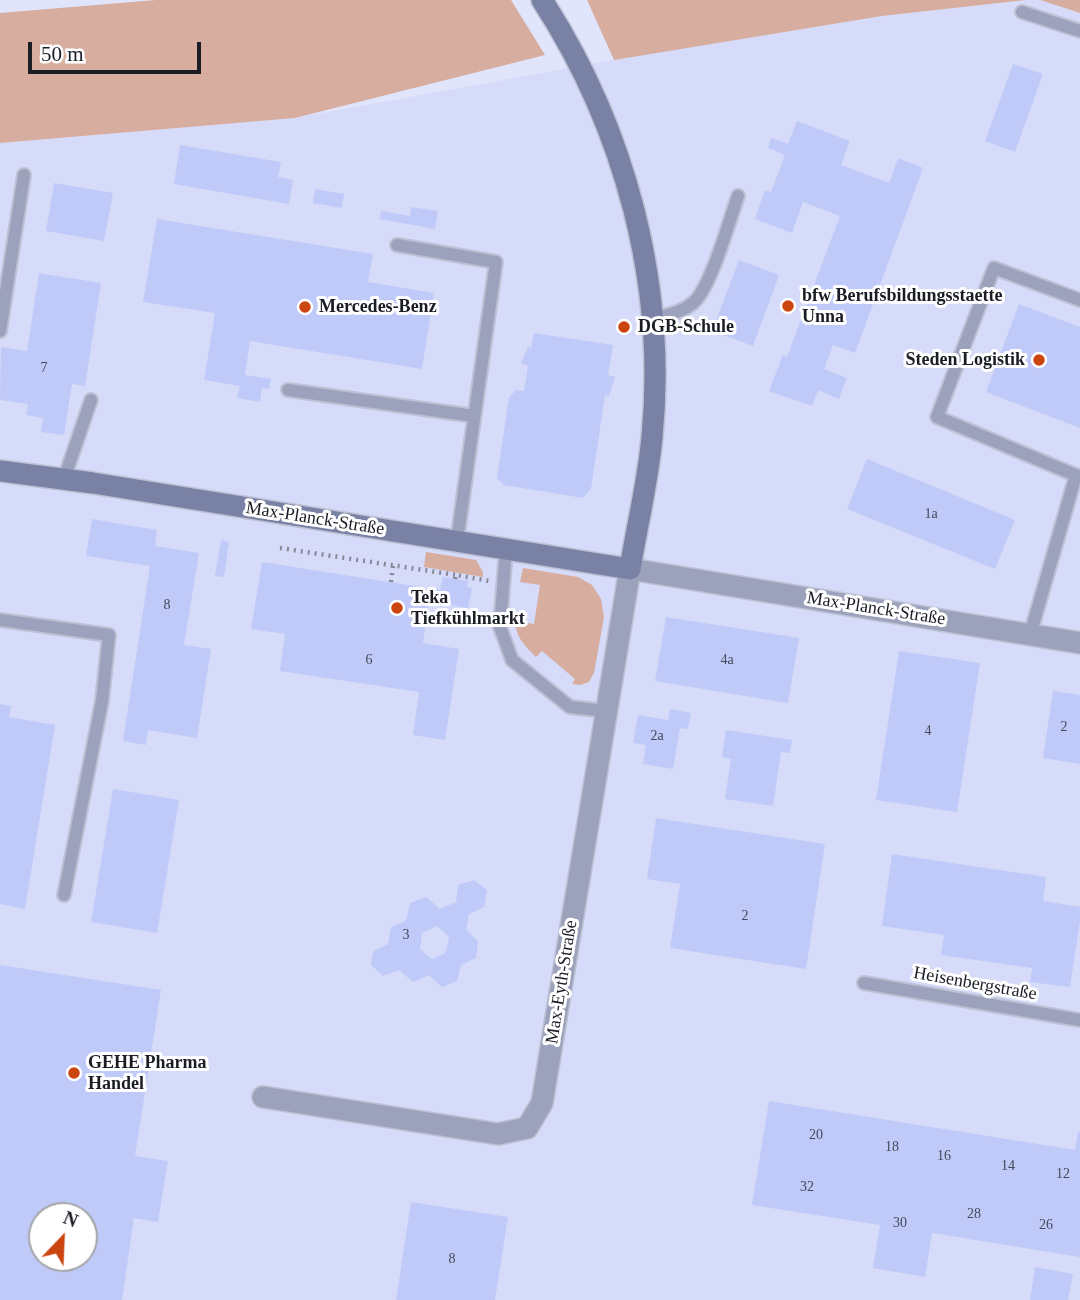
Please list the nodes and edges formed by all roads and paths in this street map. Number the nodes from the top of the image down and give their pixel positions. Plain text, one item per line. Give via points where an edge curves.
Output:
1 (542, 0) edge
2 (1022, 12) dead end
3 (1080, 31) edge
4 (24, 175) dead end
5 (738, 196) dead end
6 (397, 246) dead end
7 (1080, 300) edge
8 (652, 318) junction
9 (0, 331) edge
10 (288, 390) dead end
11 (91, 400) dead end
12 (474, 416) junction
13 (0, 471) edge
14 (1078, 476) edge
15 (64, 479) junction
16 (457, 541) junction
17 (280, 548) dead end
18 (506, 549) junction
19 (393, 565) junction
20 (630, 569) junction
21 (391, 582) dead end
22 (504, 583) junction
23 (0, 620) edge
24 (1030, 635) junction
25 (1080, 643) edge
26 (606, 711) junction
27 (64, 895) dead end
28 (864, 983) dead end
29 (1080, 1020) edge
30 (263, 1097) dead end

1 - 8 main road via 597,99 613,139 638,227
2 - 3 lane
4 - 9 lane
5 - 8 lane via 710,276 695,302 680,312
6 - 12 lane via 496,262
7 - 14 lane via 994,268 937,417
8 - 20 main road via 652,439
10 - 12 lane
11 - 15 lane
12 - 16 lane
13 - 15 main road, Max-Planck-Straße
14 - 24 lane
15 - 16 main road, Max-Planck-Straße
16 - 18 main road, Max-Planck-Straße
17 - 19 path
18 - 20 main road, Max-Planck-Straße
18 - 22 lane
19 - 21 path
19 - 22 path
20 - 24 street, Max-Planck-Straße
20 - 26 street, Max-Eyth-Straße
22 - 26 lane via 500,627 512,660 570,707
23 - 27 lane via 109,635 102,701
24 - 25 street, Max-Planck-Straße
26 - 30 street, Max-Eyth-Straße via 542,1103 527,1128 498,1134
28 - 29 lane, Heisenbergstraße

